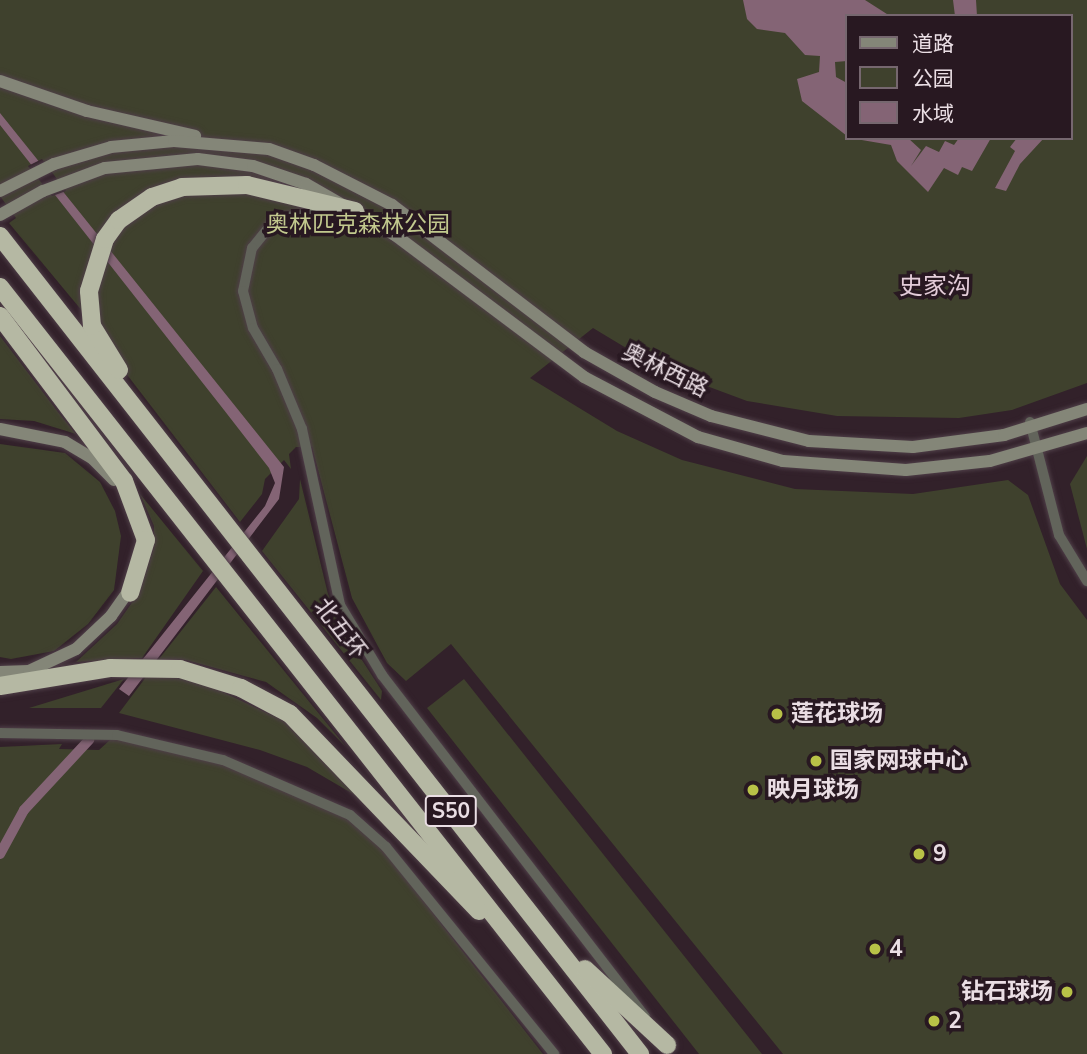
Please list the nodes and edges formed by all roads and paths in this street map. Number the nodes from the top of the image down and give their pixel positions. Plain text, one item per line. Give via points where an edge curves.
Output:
1 (0, 81) edge
2 (249, 145) junction
3 (0, 191) edge
4 (355, 211) junction
5 (0, 215) edge
6 (0, 236) edge
7 (0, 286) edge
8 (0, 316) edge
9 (1087, 409) edge
10 (1030, 426) junction
11 (0, 429) edge
12 (1087, 433) edge
13 (161, 440) junction
14 (1034, 450) junction
15 (1087, 581) edge
16 (130, 593) junction
17 (0, 672) edge
18 (0, 685) edge
19 (0, 733) edge
20 (547, 933) junction
21 (552, 989) junction
22 (671, 1049) edge
23 (554, 1054) edge
24 (603, 1054) edge
25 (640, 1054) edge

1 - 2 main road via 88,111
2 - 3 main road via 174,141 111,148 54,164
2 - 10 main road, 奥林西路 via 282,152 392,205 584,352 655,392 711,416 809,441 868,446 941,445
4 - 5 main road, 奥林西路 via 275,172 198,159 132,163 68,180
4 - 13 highway via 247,186 217,184 182,187 152,197 119,220 95,267 89,291 92,326
4 - 14 main road, 奥林西路 via 584,377 698,437 783,461 883,470 958,466
4 - 22 street via 302,214 271,226 252,248 243,276 253,328 302,429 340,605 382,675
6 - 13 highway, 北五环 / S50
7 - 21 highway, S50
8 - 16 highway via 124,481 146,540
9 - 10 main road, 奥林西路
10 - 14 street
11 - 16 main road via 65,442 92,458 113,479 136,534 137,559
12 - 14 main road, 奥林西路
13 - 20 highway, 北五环 / S50
14 - 15 street via 1059,535
16 - 17 main road via 76,649 29,671
18 - 21 highway via 110,668 173,668 241,688 290,714
19 - 23 street via 117,735 223,760 350,815 387,847
20 - 22 highway
20 - 25 highway, 北五环 / S50
21 - 24 highway, S50

